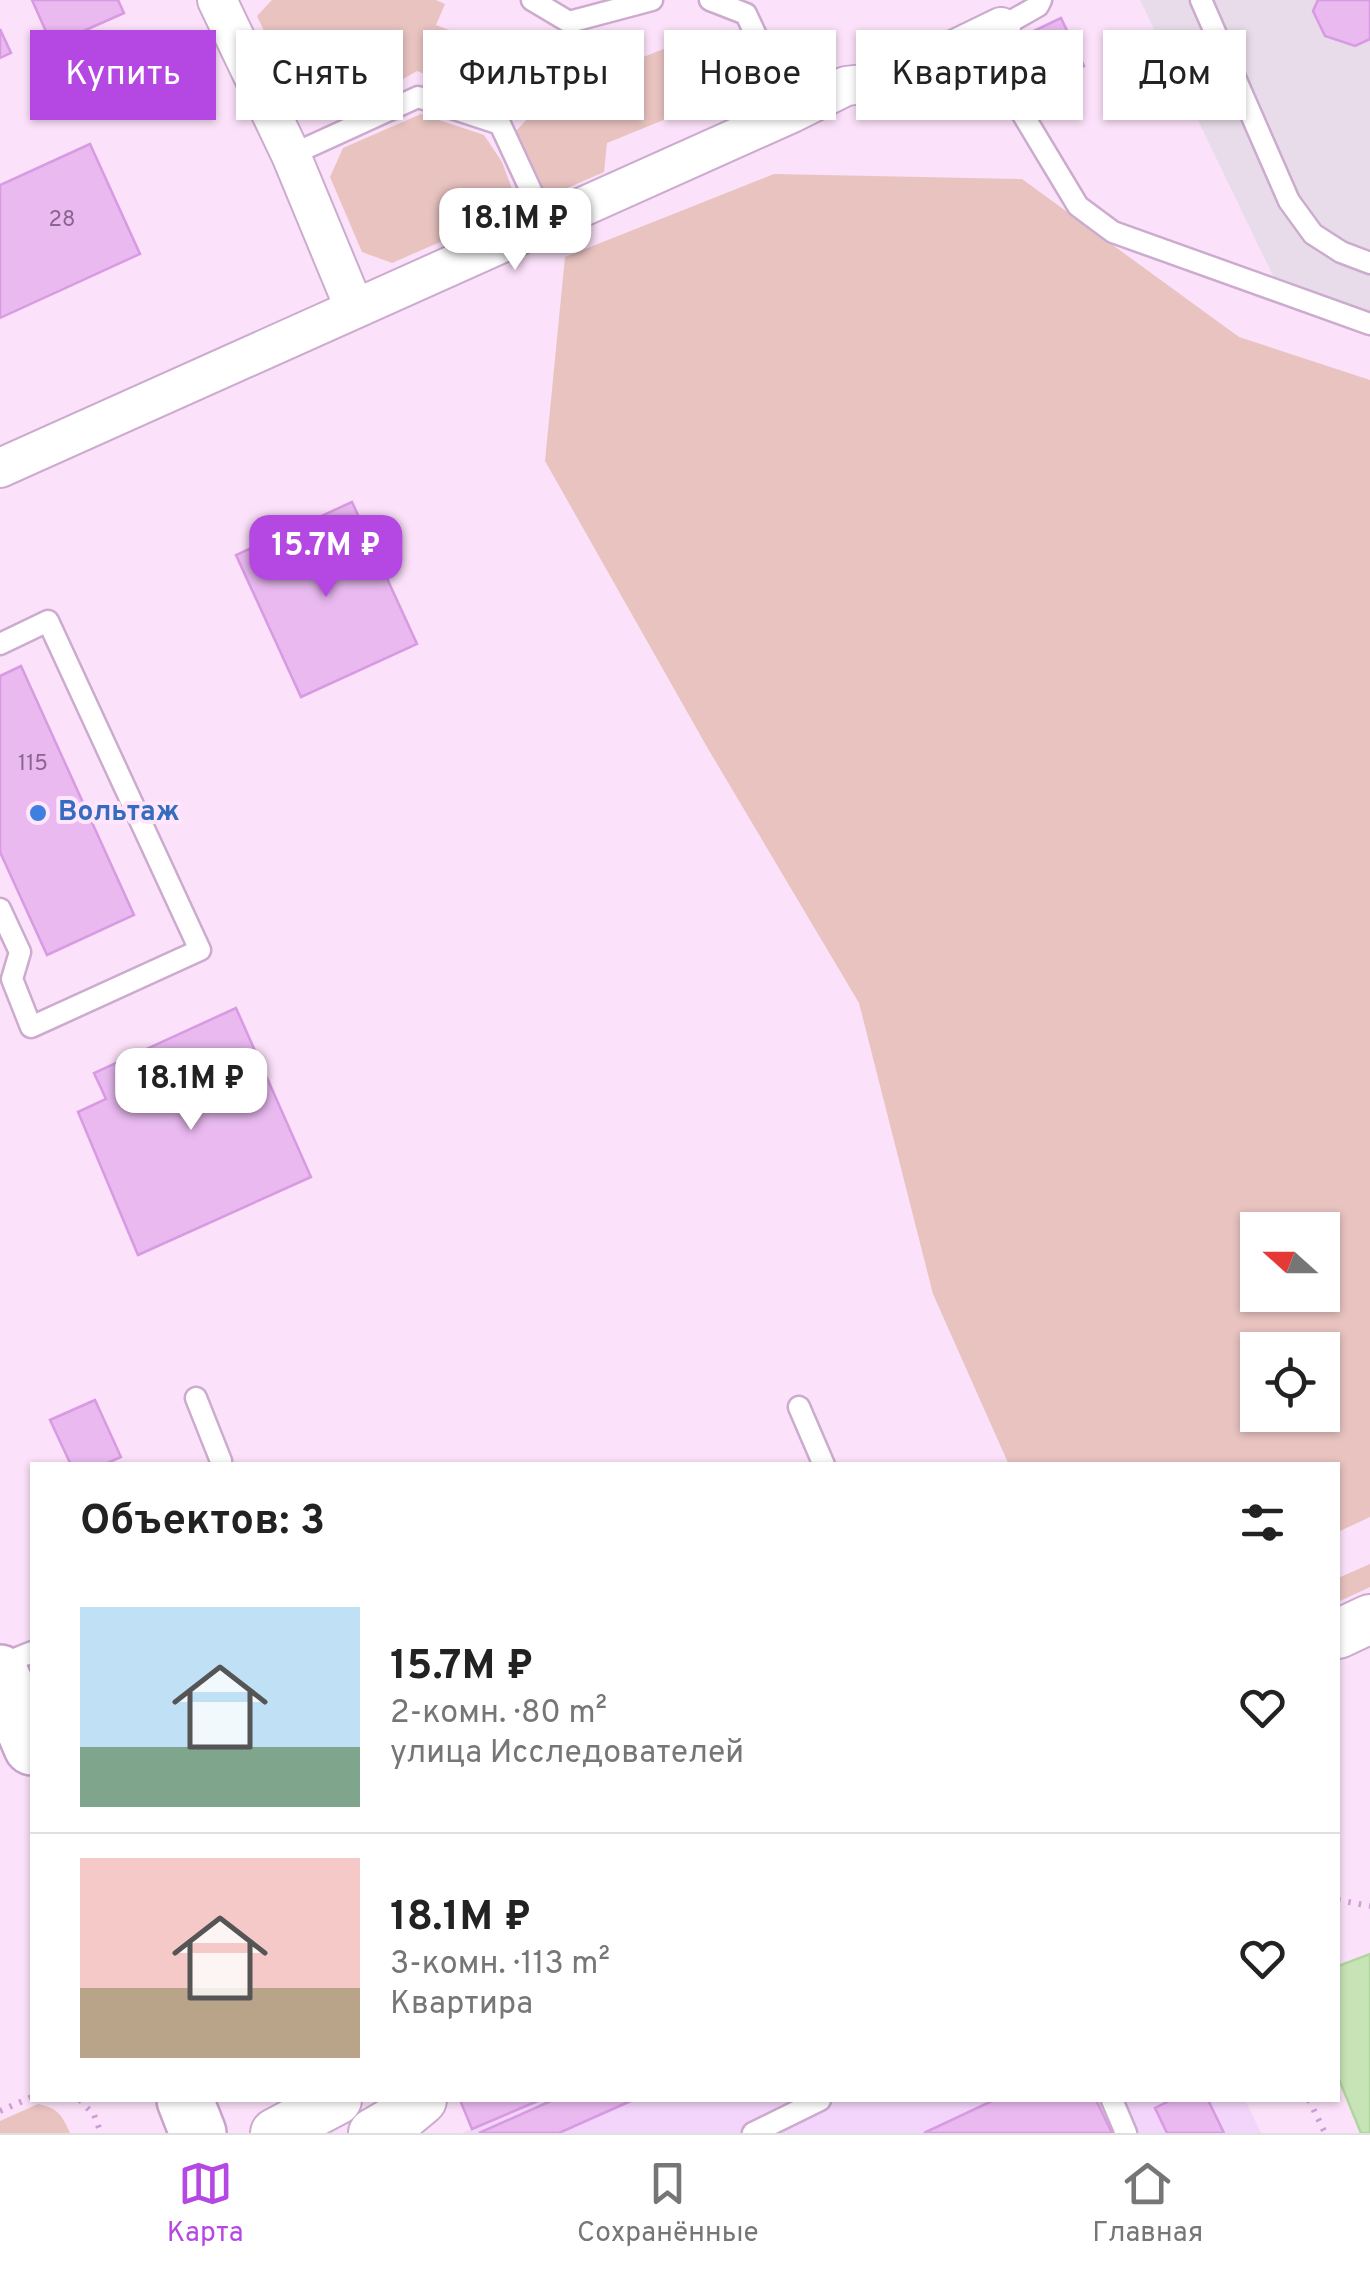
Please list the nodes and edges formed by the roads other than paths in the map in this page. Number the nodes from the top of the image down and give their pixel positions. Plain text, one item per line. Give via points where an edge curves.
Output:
1 (217, 0) edge
2 (532, 0) edge
3 (652, 0) edge
4 (710, 0) edge
5 (1041, 0) edge
6 (1201, 0) edge
7 (753, 30) edge
8 (996, 30) edge
9 (776, 120) edge
10 (1034, 120) edge
11 (292, 155) junction
12 (546, 223) junction
13 (1370, 262) edge
14 (354, 307) junction
15 (1370, 324) edge
16 (0, 468) edge
17 (0, 644) edge
18 (0, 910) edge
19 (196, 1398) dead end
20 (799, 1407) dead end
21 (222, 1462) edge
22 (823, 1462) edge
23 (1370, 1619) edge
24 (1340, 1633) edge
25 (30, 1653) edge
26 (0, 1666) edge
27 (0, 1674) edge
28 (30, 1742) edge
29 (186, 2102) edge
30 (333, 2102) edge
31 (420, 2102) edge
32 (816, 2102) edge
33 (1113, 2102) edge
34 (198, 2133) edge
35 (275, 2133) edge
36 (373, 2133) edge
37 (752, 2133) edge
38 (1126, 2133) edge

1 - 11 street
2 - 3 lane via 569,22
4 - 7 lane via 746,14
5 - 8 lane
6 - 13 lane via 1289,200 1313,234
9 - 12 street
10 - 15 lane via 1078,206 1112,232
11 - 12 lane via 418,96 500,124
11 - 14 street
12 - 14 street
14 - 16 street
17 - 18 lane via 48,621 200,950 31,1026 12,979 20,952
19 - 21 lane
20 - 22 lane
23 - 24 street
25 - 26 lane
27 - 28 main road
29 - 34 main road
30 - 35 street
31 - 36 street
32 - 37 lane
33 - 38 lane

